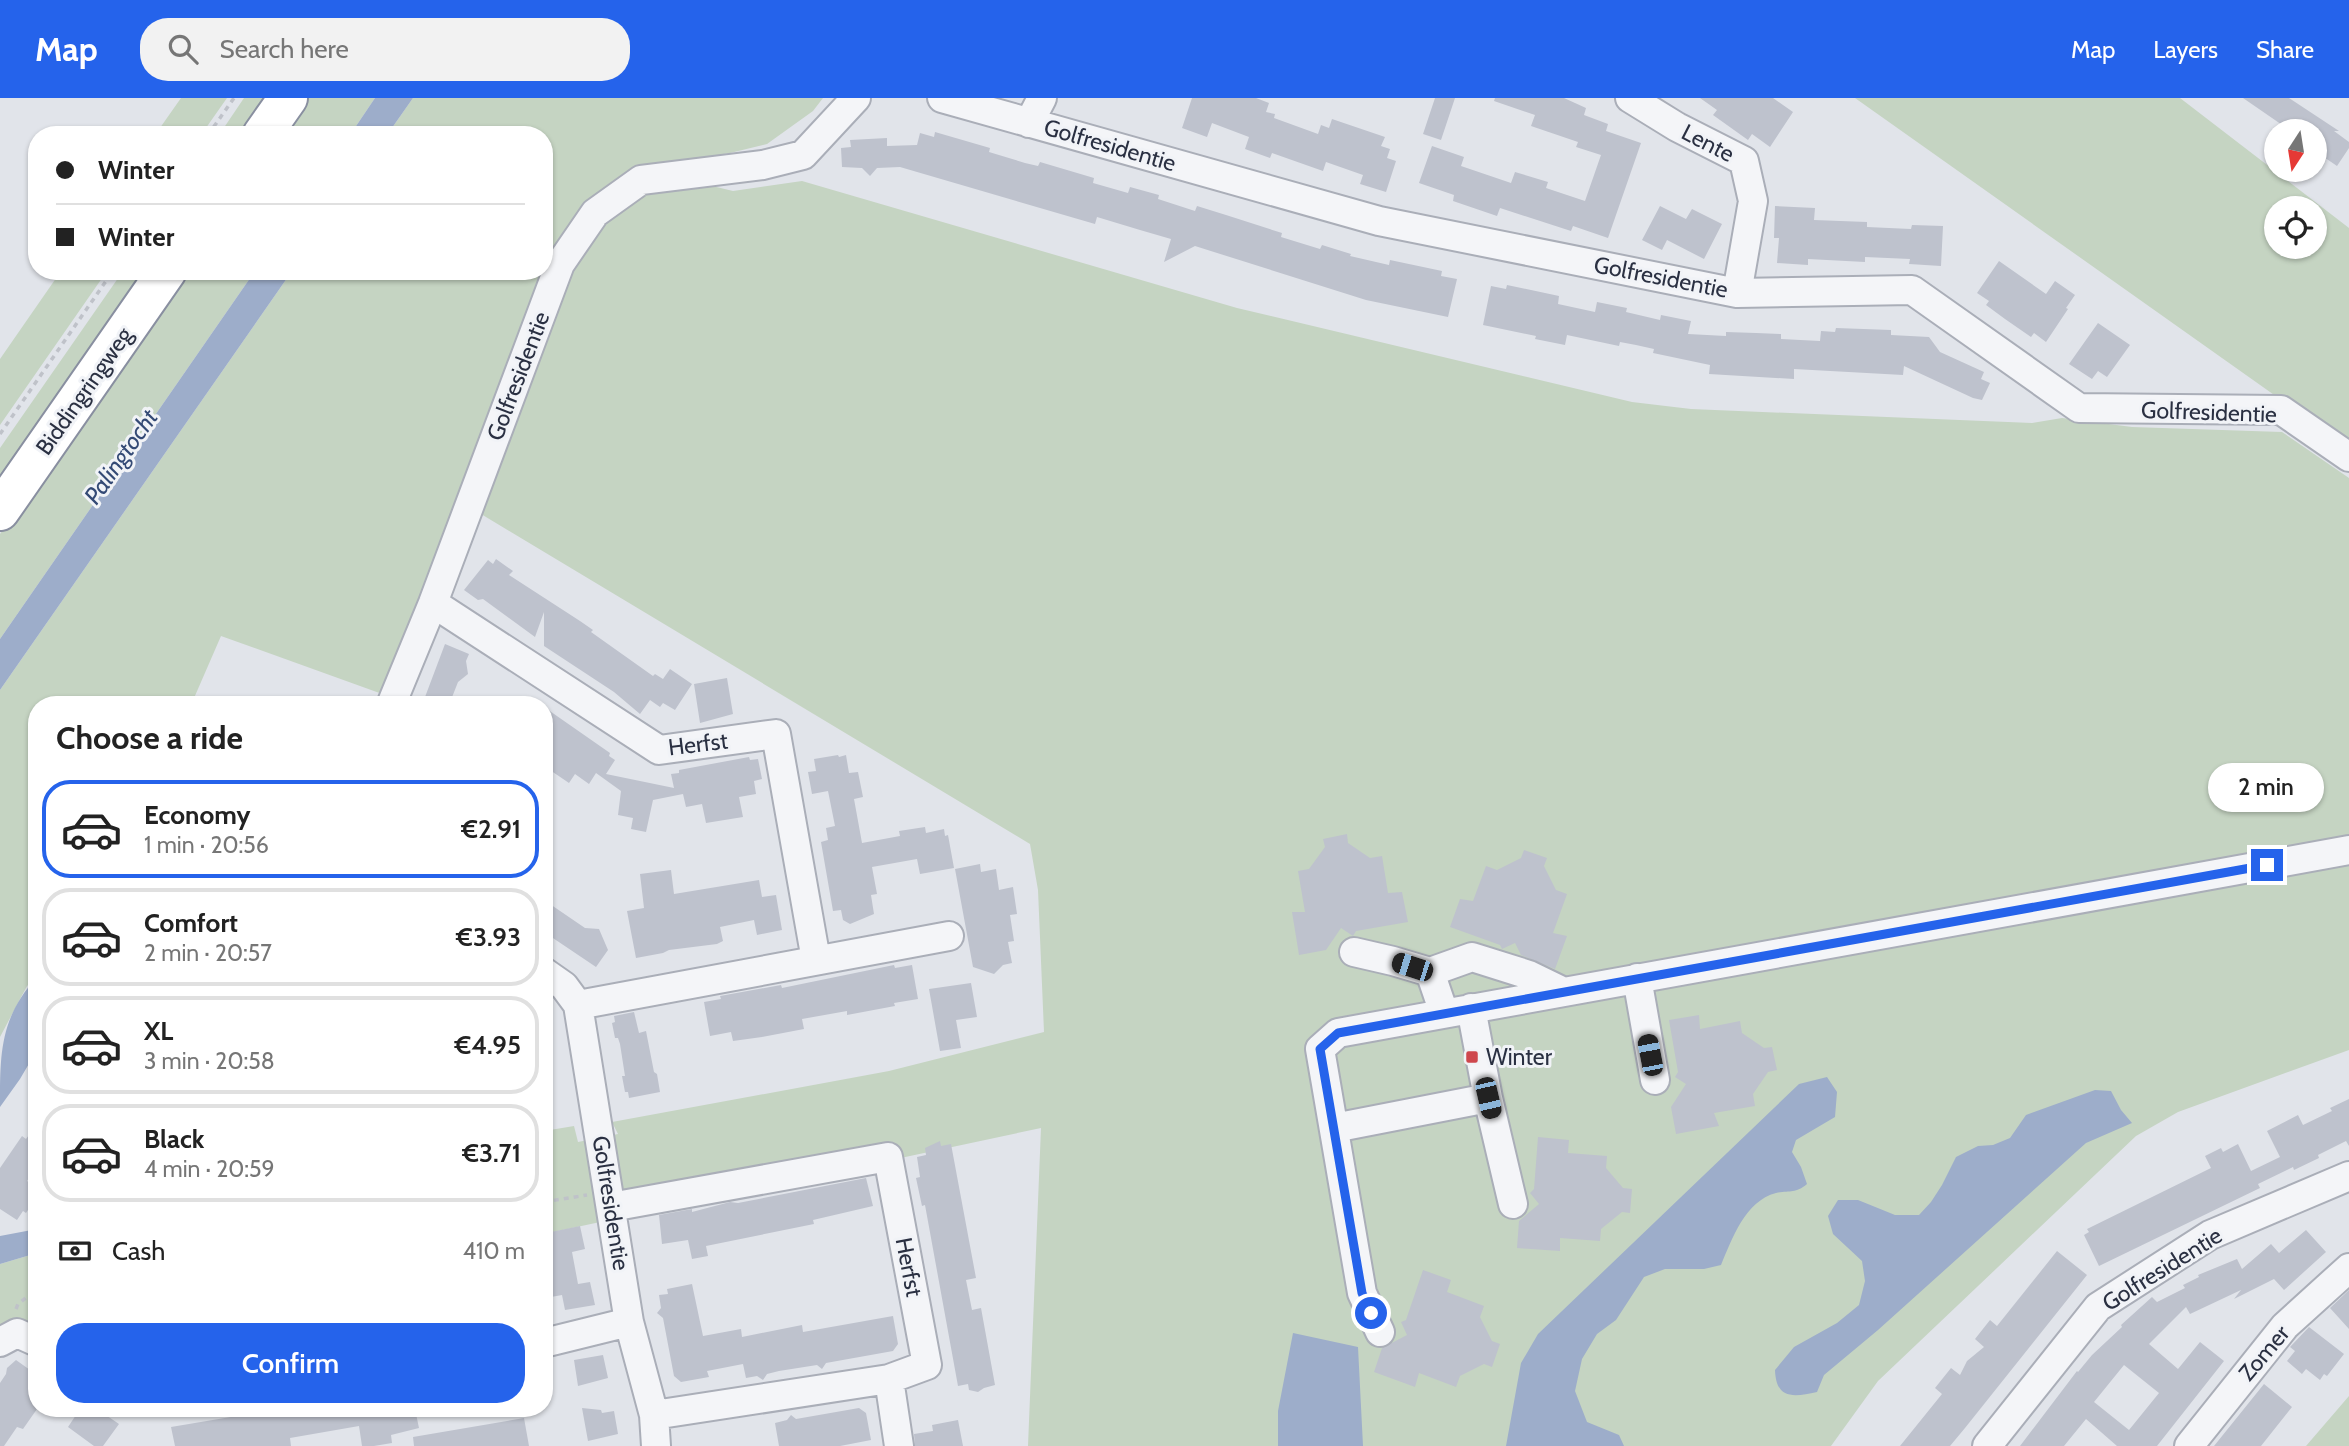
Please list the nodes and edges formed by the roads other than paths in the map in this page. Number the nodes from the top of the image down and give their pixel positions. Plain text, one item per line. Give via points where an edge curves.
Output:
1 (288, 98) edge
2 (856, 98) edge
3 (942, 98) edge
4 (1042, 98) edge
5 (1630, 98) edge
6 (1029, 123) junction
7 (268, 126) edge
8 (161, 280) edge
9 (1737, 293) junction
10 (2349, 457) edge
11 (0, 511) edge
12 (433, 603) junction
13 (395, 696) edge
14 (2349, 850) edge
15 (949, 936) dead end
16 (1354, 952) dead end
17 (816, 960) junction
18 (1430, 972) junction
19 (553, 978) edge
20 (1637, 978) junction
21 (1564, 992) junction
22 (578, 1005) junction
23 (1457, 1011) junction
24 (1655, 1080) dead end
25 (1488, 1098) junction
26 (1334, 1128) junction
27 (2349, 1176) edge
28 (610, 1199) junction
29 (1513, 1203) dead end
30 (2349, 1268) edge
31 (629, 1322) junction
32 (1380, 1332) dead end
33 (28, 1338) edge
34 (553, 1341) edge
35 (0, 1342) edge
36 (889, 1380) junction
37 (654, 1415) junction
38 (656, 1446) edge
39 (900, 1446) edge
40 (1987, 1446) edge
41 (2189, 1446) edge

1 - 7 highway
2 - 12 street, Golfresidentie via 803,155 763,165 641,180 596,213 560,264
3 - 6 street, Golfresidentie
4 - 6 street
5 - 9 street, Lente via 1744,161 1753,201
6 - 9 street, Golfresidentie via 1379,220
8 - 11 highway, Biddingringweg
9 - 10 street, Golfresidentie via 1912,290 2079,408 2281,410
12 - 13 street, Golfresidentie
12 - 17 street, Herfst via 659,750 776,734
14 - 20 street
15 - 17 street
16 - 18 street
17 - 22 street
18 - 21 street via 1472,957
18 - 23 street
19 - 22 street
20 - 21 street
20 - 24 street
21 - 23 street
22 - 28 street, Golfresidentie
23 - 25 street
23 - 26 street via 1338,1033 1320,1049
25 - 26 street
25 - 29 street
26 - 32 street via 1362,1293
27 - 40 street, Golfresidentie via 2210,1235 2098,1307
28 - 31 street, Golfresidentie
28 - 36 street, Herfst via 888,1157 927,1365
30 - 41 street, Zomer via 2285,1326
31 - 34 street
31 - 37 street, Golfresidentie
33 - 35 street via 17,1333
36 - 37 street, Herfst
36 - 39 street
37 - 38 street, Golfresidentie

